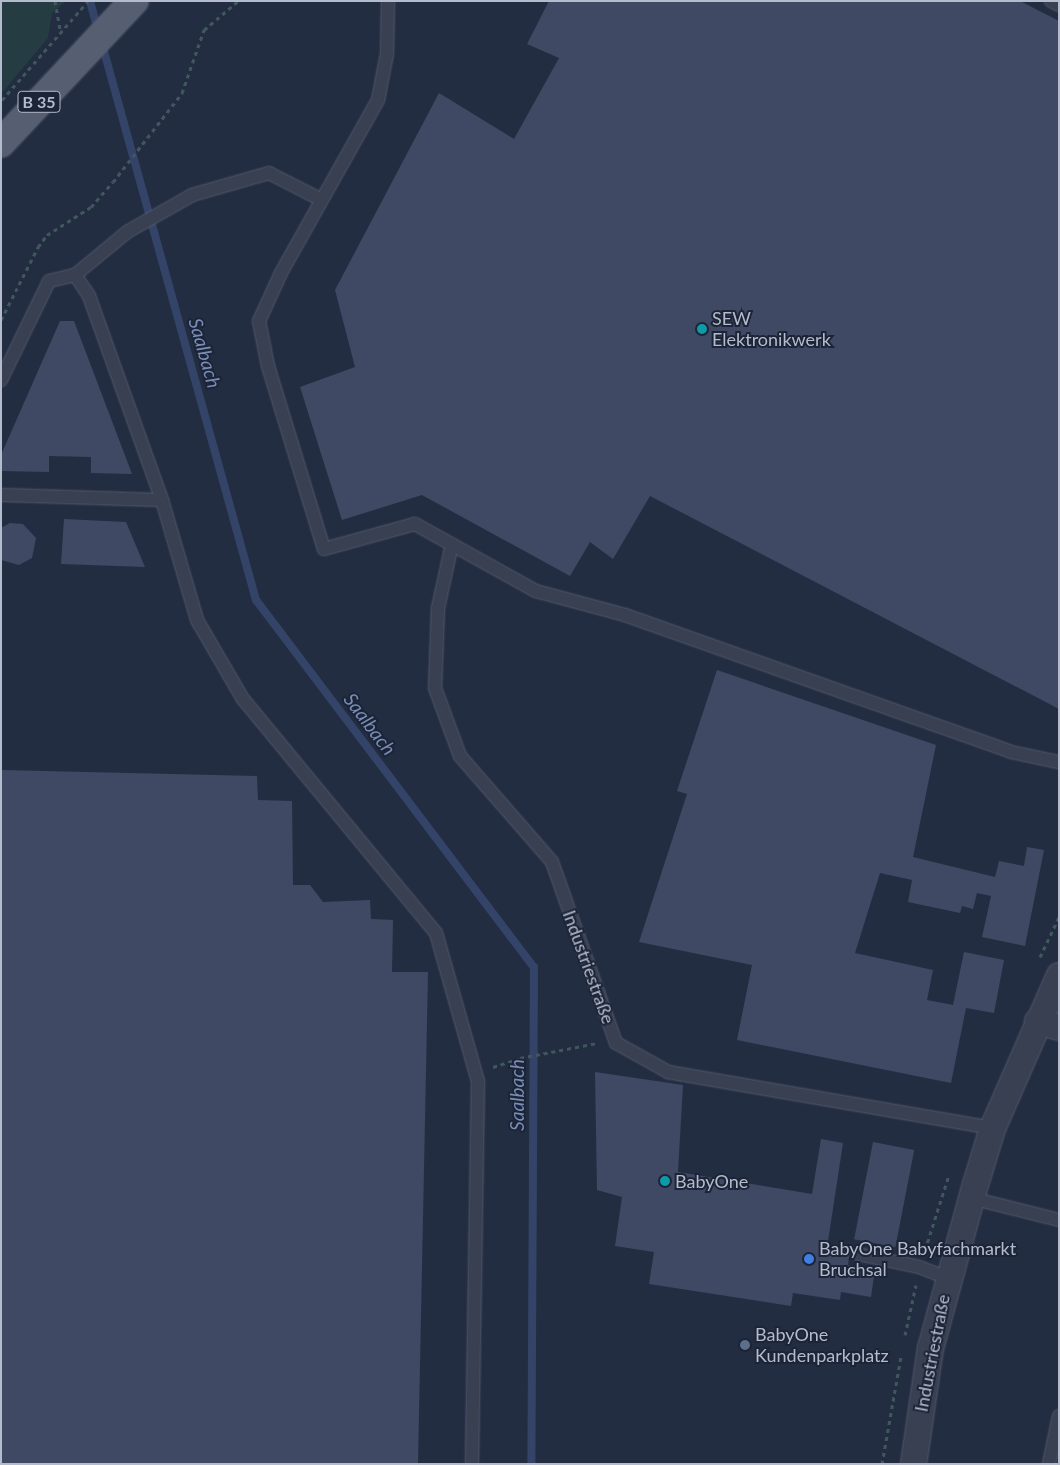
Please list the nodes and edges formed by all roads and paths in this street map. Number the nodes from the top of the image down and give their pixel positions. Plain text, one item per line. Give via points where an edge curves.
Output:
1 (55, 1) edge
2 (88, 1) edge
3 (238, 1) edge
4 (388, 1) edge
5 (1051, 1) edge
6 (1059, 5) edge
7 (126, 10) edge
8 (60, 31) junction
9 (1, 100) edge
10 (1, 143) edge
11 (322, 200) junction
12 (75, 275) junction
13 (1, 320) edge
14 (1, 380) edge
15 (1, 494) edge
16 (162, 500) junction
17 (452, 544) junction
18 (1059, 762) edge
19 (1059, 975) edge
20 (1048, 1024) edge
21 (615, 1039) junction
22 (476, 1074) junction
23 (992, 1128) junction
24 (971, 1198) junction
25 (1059, 1220) edge
26 (858, 1254) dead end
27 (948, 1278) junction
28 (1059, 1416) edge
29 (472, 1464) edge
30 (913, 1464) edge
31 (1048, 1464) edge

1 - 8 path
2 - 8 path
3 - 13 path via 204,30 182,93 112,182 91,207 47,235
4 - 11 lane via 386,54 378,100
5 - 6 lane
7 - 10 main road, B 35
8 - 9 path
11 - 12 lane via 269,173 192,195 127,232
11 - 17 lane via 281,273 259,321 268,366 324,549 415,524
12 - 14 lane via 49,281
12 - 16 lane via 89,296
15 - 16 lane
16 - 22 lane via 197,620 243,699 436,933
17 - 18 lane via 536,591 626,615 1011,752
17 - 21 lane, Industriestraße via 438,608 435,688 460,756 552,862
19 - 20 street, Industriestraße
20 - 23 street, Industriestraße
21 - 22 path via 520,1058
21 - 23 lane, Industriestraße via 616,1043 668,1072
22 - 29 lane
23 - 24 street, Industriestraße
24 - 25 lane
24 - 27 street, Industriestraße
26 - 27 lane via 919,1267
27 - 30 street, Industriestraße via 930,1348
28 - 31 lane

